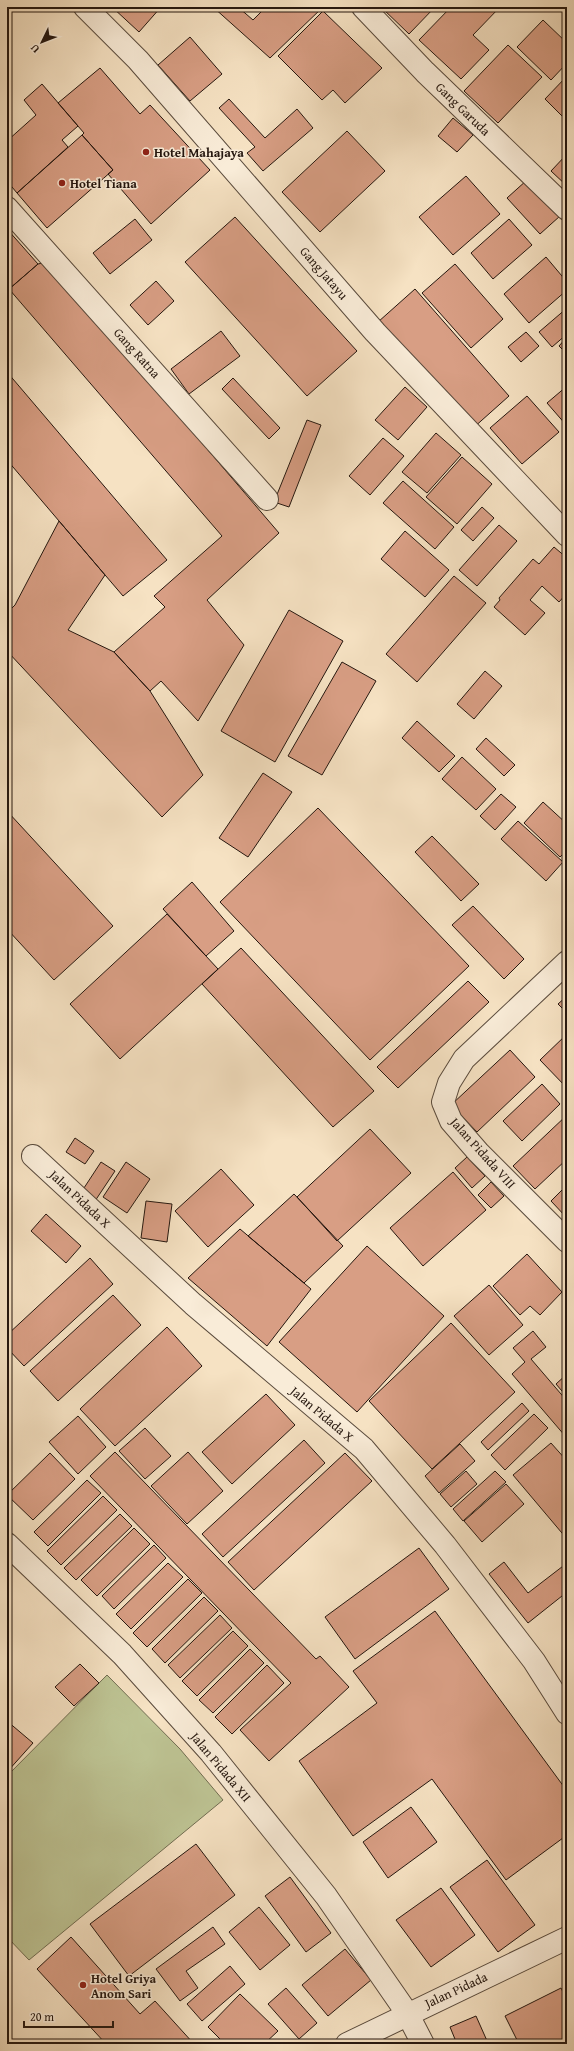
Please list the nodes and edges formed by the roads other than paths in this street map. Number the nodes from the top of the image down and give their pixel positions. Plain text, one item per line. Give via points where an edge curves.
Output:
1 (85, 7) edge
2 (363, 7) edge
3 (7, 208) edge
4 (567, 209) edge
5 (267, 499) dead end
6 (567, 535) edge
7 (567, 962) edge
8 (33, 1156) dead end
9 (567, 1241) edge
10 (7, 1544) edge
11 (567, 1713) edge
12 (567, 1938) edge
13 (407, 2013) junction
14 (347, 2044) edge
15 (423, 2044) edge

1 - 6 street, Gang Jatayu via 138,60 375,332
2 - 4 street, Gang Garuda via 425,72
3 - 5 street, Gang Ratna
7 - 9 street, Jalan Pidada VIII via 464,1059 449,1083 443,1102 451,1121 478,1152
8 - 11 street, Jalan Pidada X via 193,1304 364,1449 455,1557 534,1661
10 - 13 street, Jalan Pidada XII via 122,1654 210,1753 326,1896
12 - 13 street, Jalan Pidada
13 - 14 street, Jalan Pidada
13 - 15 street, Jalan Pidada XII

